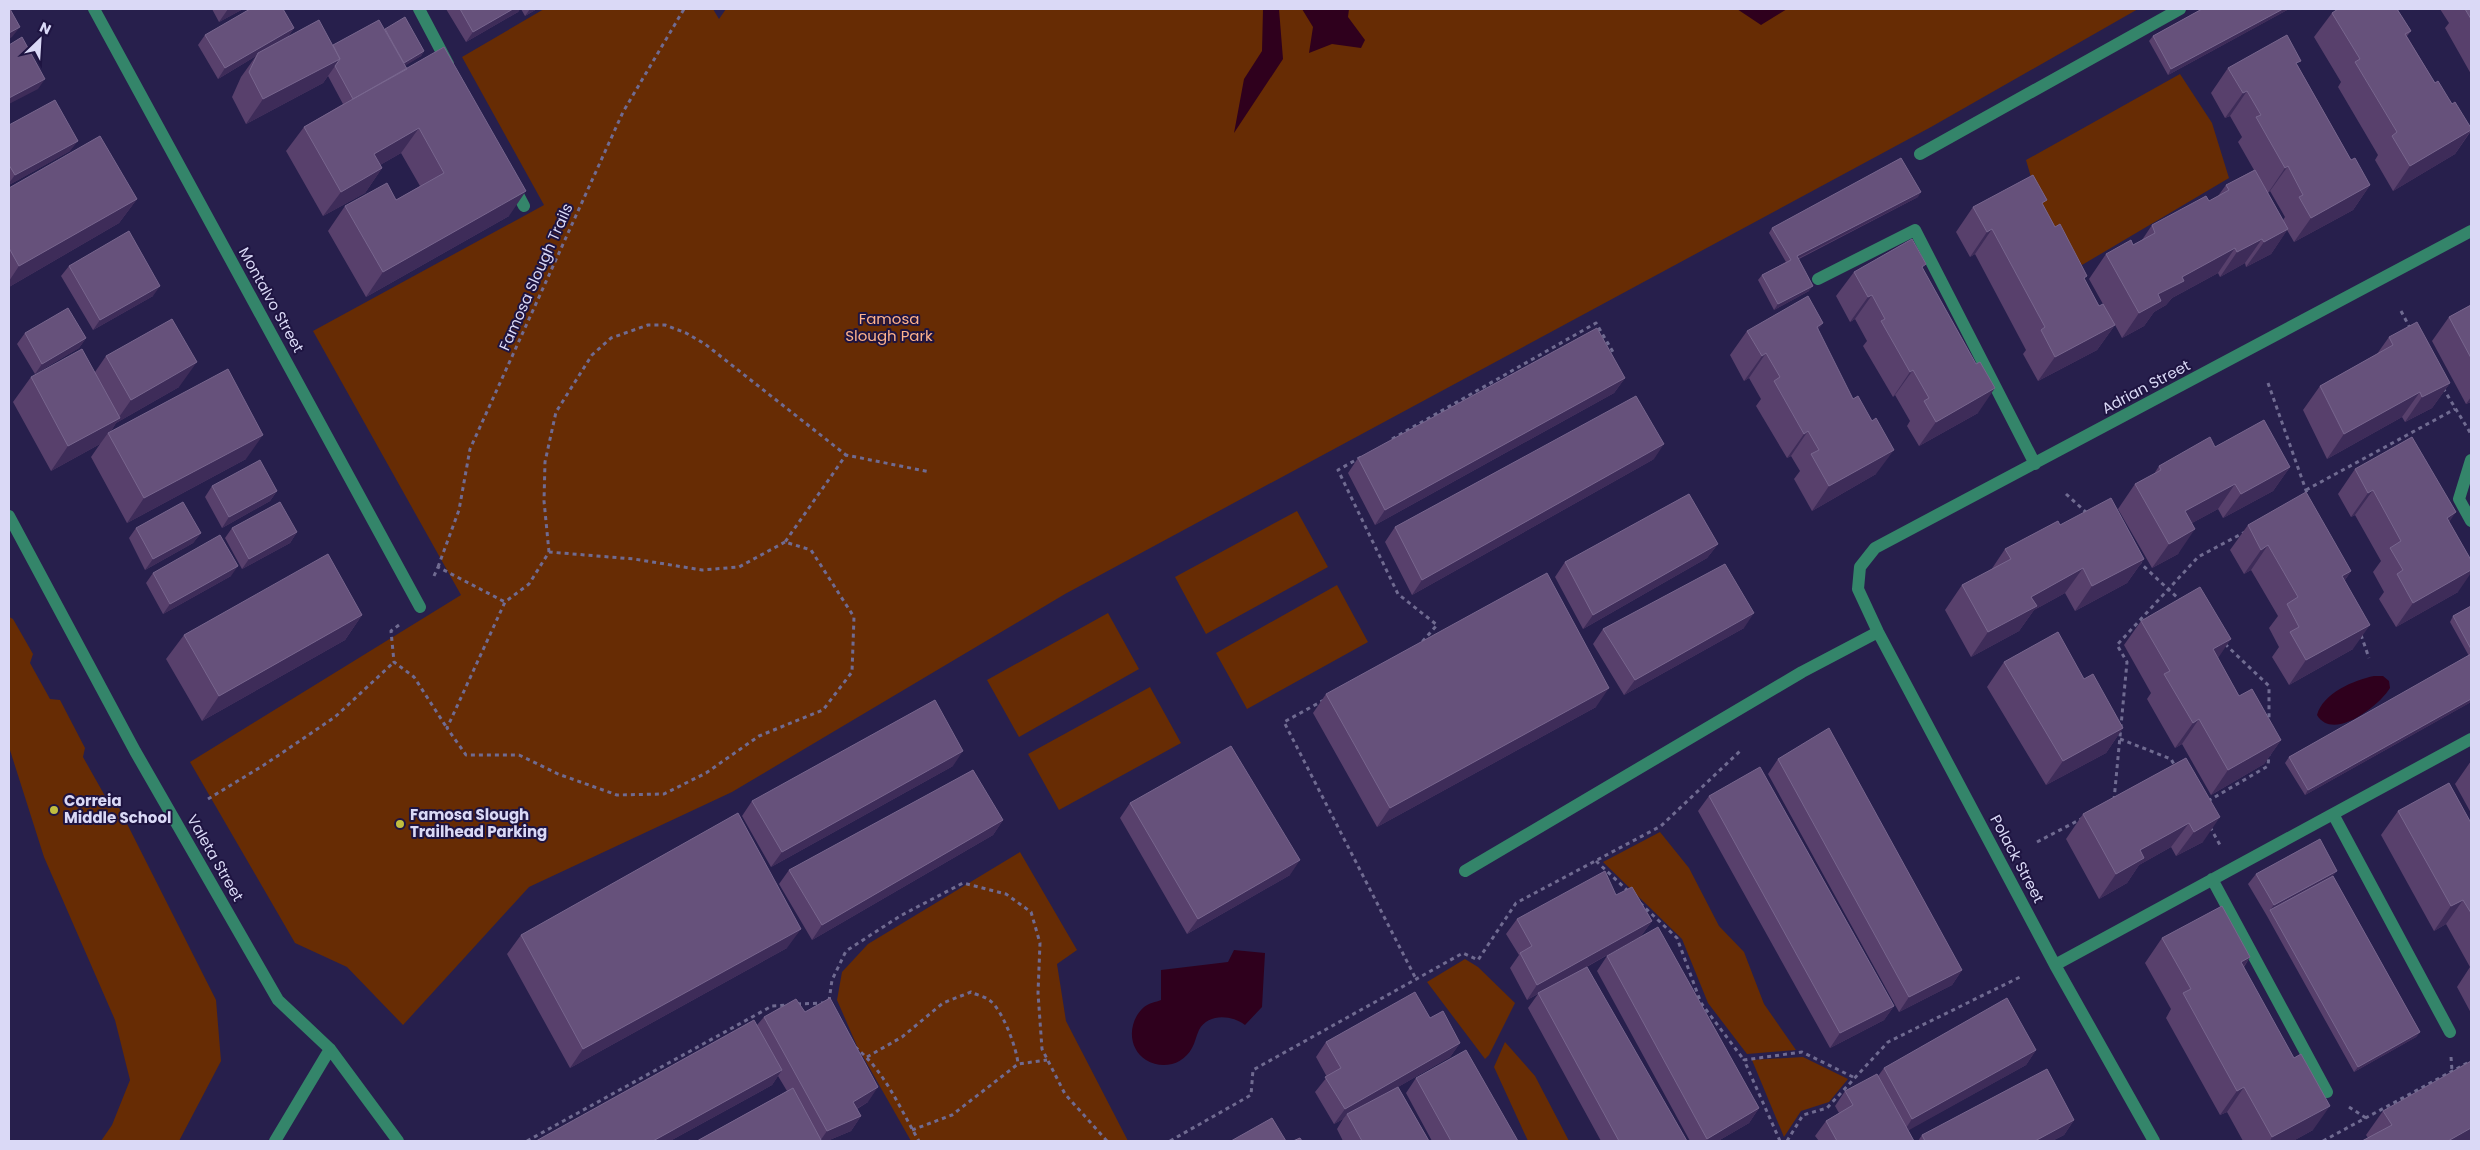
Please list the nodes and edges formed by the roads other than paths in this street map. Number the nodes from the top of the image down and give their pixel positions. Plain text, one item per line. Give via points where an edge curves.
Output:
1 (94, 9) edge
2 (419, 9) edge
3 (2180, 9) edge
4 (455, 78) edge
5 (1920, 154) dead end
6 (506, 172) edge
7 (524, 206) edge
8 (2471, 231) edge
9 (1818, 279) dead end
10 (2471, 460) edge
11 (2035, 464) junction
12 (9, 516) edge
13 (2471, 521) edge
14 (1858, 589) joint
15 (420, 607) road end
16 (1878, 632) junction
17 (2471, 739) edge
18 (2333, 814) junction
19 (1465, 871) dead end
20 (2212, 879) junction
21 (2055, 965) junction
22 (2450, 1032) dead end
23 (330, 1048) junction
24 (2327, 1092) dead end
25 (276, 1141) edge
26 (398, 1141) edge
27 (2154, 1141) edge

1 - 15 street, Montalvo Street
2 - 4 street
3 - 5 street
6 - 7 street
8 - 11 street, Adrian Street
9 - 11 street via 1915,230
10 - 13 street via 2459,499
11 - 14 street, Adrian Street via 1875,548 1860,567
12 - 23 street, Valeta Street via 135,751 278,1000
14 - 16 street, Polack Street
16 - 19 street via 1802,672
16 - 21 street, Polack Street
17 - 18 street
18 - 20 street
18 - 22 street
20 - 21 street
20 - 24 street
21 - 27 street, Polack Street
23 - 25 street
23 - 26 street, Valeta Street

